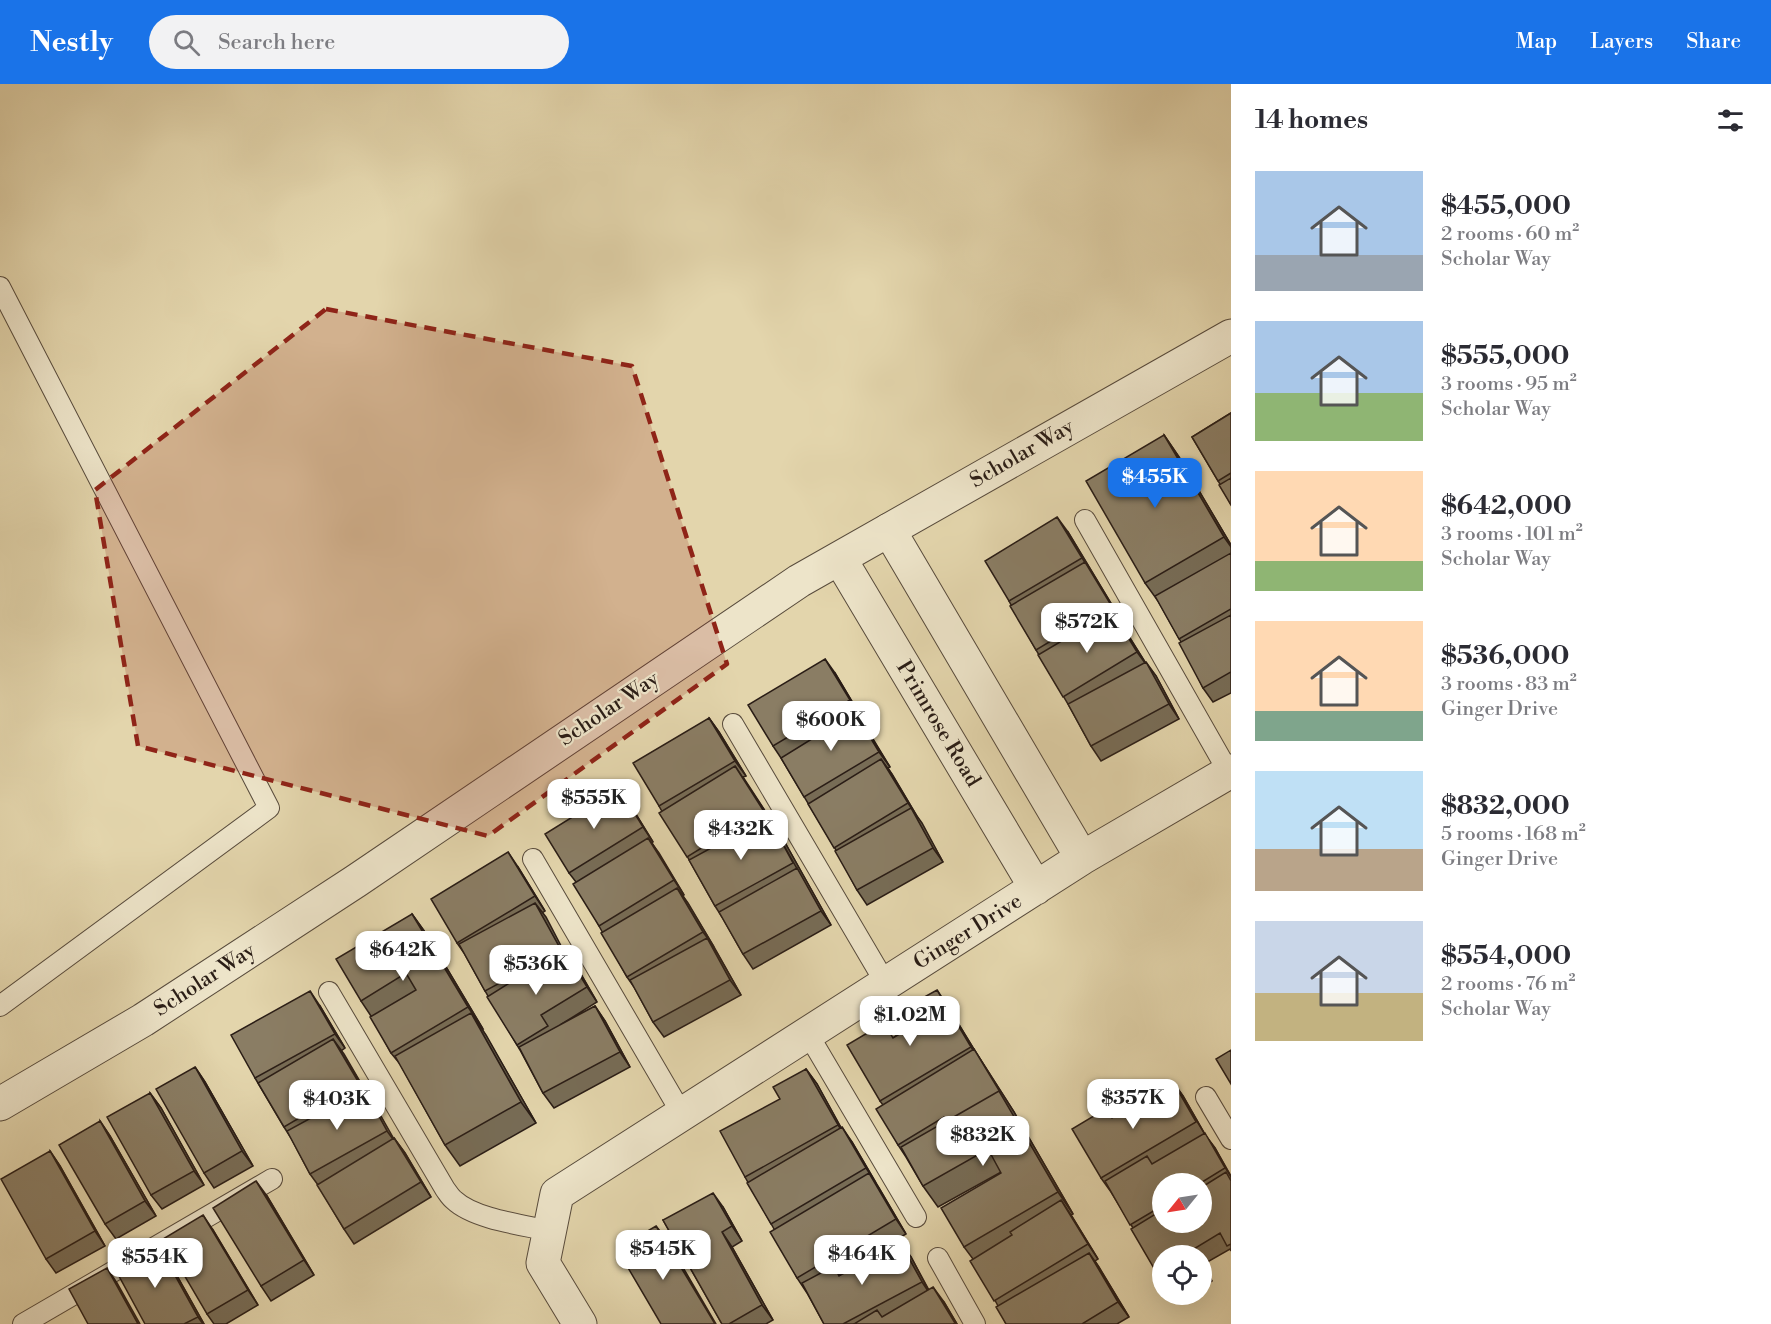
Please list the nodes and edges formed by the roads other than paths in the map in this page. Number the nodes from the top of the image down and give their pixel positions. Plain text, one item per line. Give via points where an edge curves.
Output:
1 (0, 287) edge
2 (1231, 336) edge
3 (1085, 520) dead end
4 (889, 530) junction
5 (840, 559) junction
6 (733, 724) dead end
7 (1230, 772) edge
8 (1082, 858) junction
9 (533, 859) dead end
10 (1036, 888) junction
11 (886, 984) junction
12 (329, 992) dead end
13 (0, 1006) edge
14 (808, 1034) junction
15 (1206, 1097) dead end
16 (0, 1104) edge
17 (682, 1114) junction
18 (1231, 1139) edge
19 (272, 1179) dead end
20 (916, 1218) dead end
21 (550, 1231) junction
22 (938, 1258) dead end
23 (23, 1324) edge
24 (580, 1324) edge
25 (975, 1324) edge

1 - 13 lane via 269,808
2 - 4 street, Scholar Way
3 - 7 lane
4 - 5 street, Scholar Way
4 - 8 street
5 - 10 street, Primrose Road
5 - 16 street, Scholar Way via 799,581 153,1014
6 - 11 lane
7 - 8 street, Ginger Drive
8 - 10 street, Ginger Drive
9 - 17 lane
10 - 11 street, Ginger Drive
11 - 14 street, Ginger Drive
12 - 21 lane via 454,1201 484,1215
14 - 17 street, Ginger Drive
14 - 20 lane
15 - 18 lane
17 - 21 street, Ginger Drive via 557,1194
19 - 23 lane
21 - 24 street via 543,1263
22 - 25 lane

